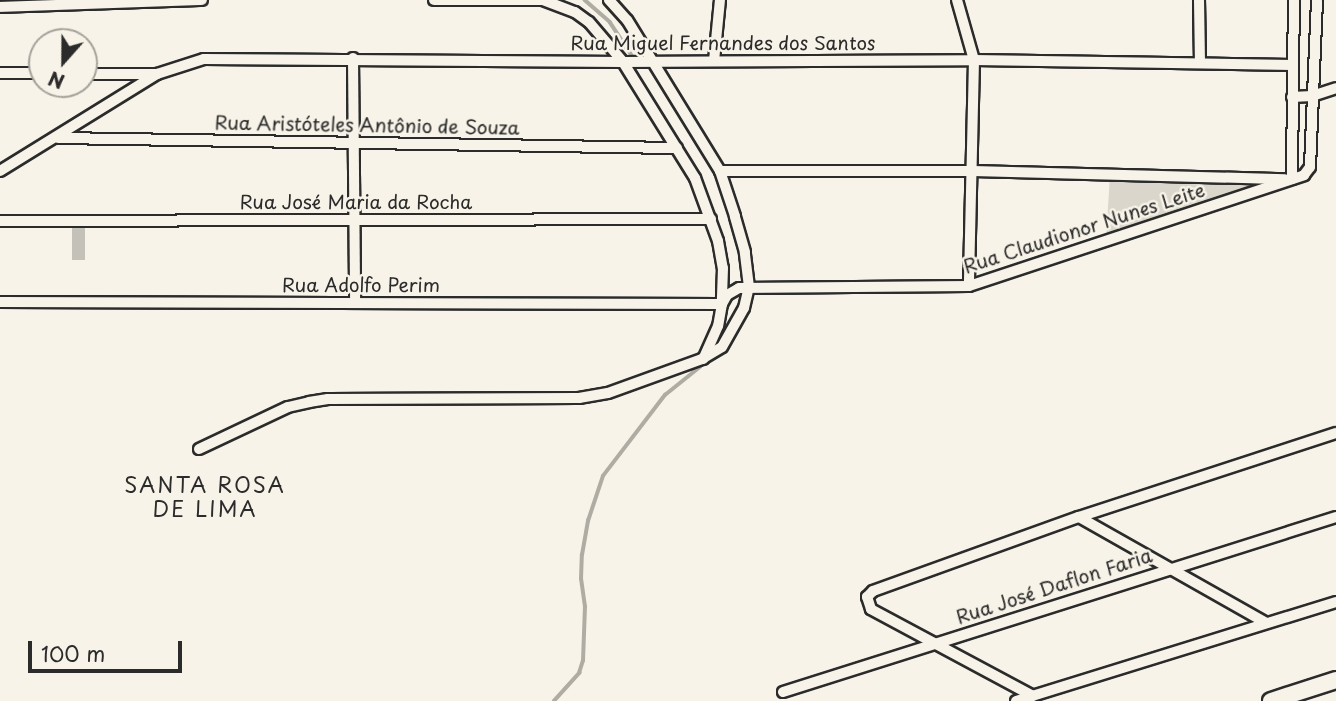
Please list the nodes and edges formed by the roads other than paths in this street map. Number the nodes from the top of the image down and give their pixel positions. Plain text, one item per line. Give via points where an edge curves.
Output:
1 (202, 0) edge
2 (433, 0) edge
3 (609, 0) edge
4 (720, 0) edge
5 (957, 0) edge
6 (1199, 0) edge
7 (1294, 0) edge
8 (1317, 0) edge
9 (0, 7) edge
10 (352, 58) junction
11 (974, 60) junction
12 (714, 61) junction
13 (623, 62) junction
14 (650, 62) junction
15 (1200, 63) junction
16 (1292, 65) junction
17 (0, 73) edge
18 (28, 74) edge
19 (98, 74) edge
20 (157, 74) junction
21 (1336, 88) edge
22 (1312, 96) junction
23 (1292, 97) junction
24 (57, 138) junction
25 (353, 142) junction
26 (677, 148) junction
27 (6, 164) edge
28 (0, 171) edge
29 (720, 171) junction
30 (973, 171) junction
31 (1292, 179) junction
32 (354, 219) junction
33 (711, 219) junction
34 (0, 221) edge
35 (969, 286) junction
36 (749, 288) junction
37 (0, 302) edge
38 (355, 302) junction
39 (722, 304) junction
40 (702, 359) junction
41 (1336, 433) edge
42 (199, 449) dead end
43 (1079, 517) junction
44 (1336, 517) edge
45 (1169, 568) junction
46 (1336, 602) edge
47 (1266, 623) junction
48 (934, 642) junction
49 (1336, 680) edge
50 (783, 692) dead end
51 (1033, 696) junction
52 (1016, 701) edge
53 (1271, 701) edge

1 - 9 street
2 - 13 street via 543,0 589,22
3 - 14 street via 627,20
4 - 12 street
5 - 11 street
6 - 15 street
7 - 16 street
8 - 22 street
10 - 13 street, Rua Miguel Fernandes dos Santos
10 - 20 street, Rua Miguel Fernandes dos Santos via 204,59
10 - 25 street
11 - 12 street, Rua Miguel Fernandes dos Santos
11 - 15 street, Rua Miguel Fernandes dos Santos
11 - 30 street
12 - 14 street, Rua Miguel Fernandes dos Santos
13 - 14 street, Rua Miguel Fernandes dos Santos
13 - 26 street
14 - 29 street
15 - 16 street, Rua Miguel Fernandes dos Santos
16 - 23 street
17 - 18 street
19 - 20 street
20 - 24 street
21 - 22 street
22 - 23 street
22 - 31 street via 1310,167
23 - 31 street
24 - 25 street, Rua Aristóteles Antônio de Souza
24 - 27 street
25 - 26 street, Rua Aristóteles Antônio de Souza
25 - 32 street
26 - 33 street
27 - 28 street
29 - 30 street
29 - 36 street via 745,252
30 - 31 street
30 - 35 street
31 - 35 street, Rua Claudionor Nunes Leite
32 - 33 street, Rua José Maria da Rocha
32 - 34 street, Rua José Maria da Rocha
32 - 38 street
33 - 39 street via 723,268
35 - 36 street, Rua Claudionor Nunes Leite
36 - 39 street via 732,291
36 - 40 street via 730,337
37 - 38 street, Rua Adolfo Perim
38 - 39 street, Rua Adolfo Perim
39 - 40 street via 718,326
40 - 42 street via 608,393 579,398 309,402 288,407
41 - 43 street
43 - 45 street
43 - 48 street via 873,591 866,601 871,609
44 - 45 street, Rua José Daflon Faria
45 - 47 street
45 - 48 street, Rua José Daflon Faria
46 - 47 street
47 - 51 street
48 - 50 street, Rua José Daflon Faria
48 - 51 street
49 - 53 highway
51 - 52 street

